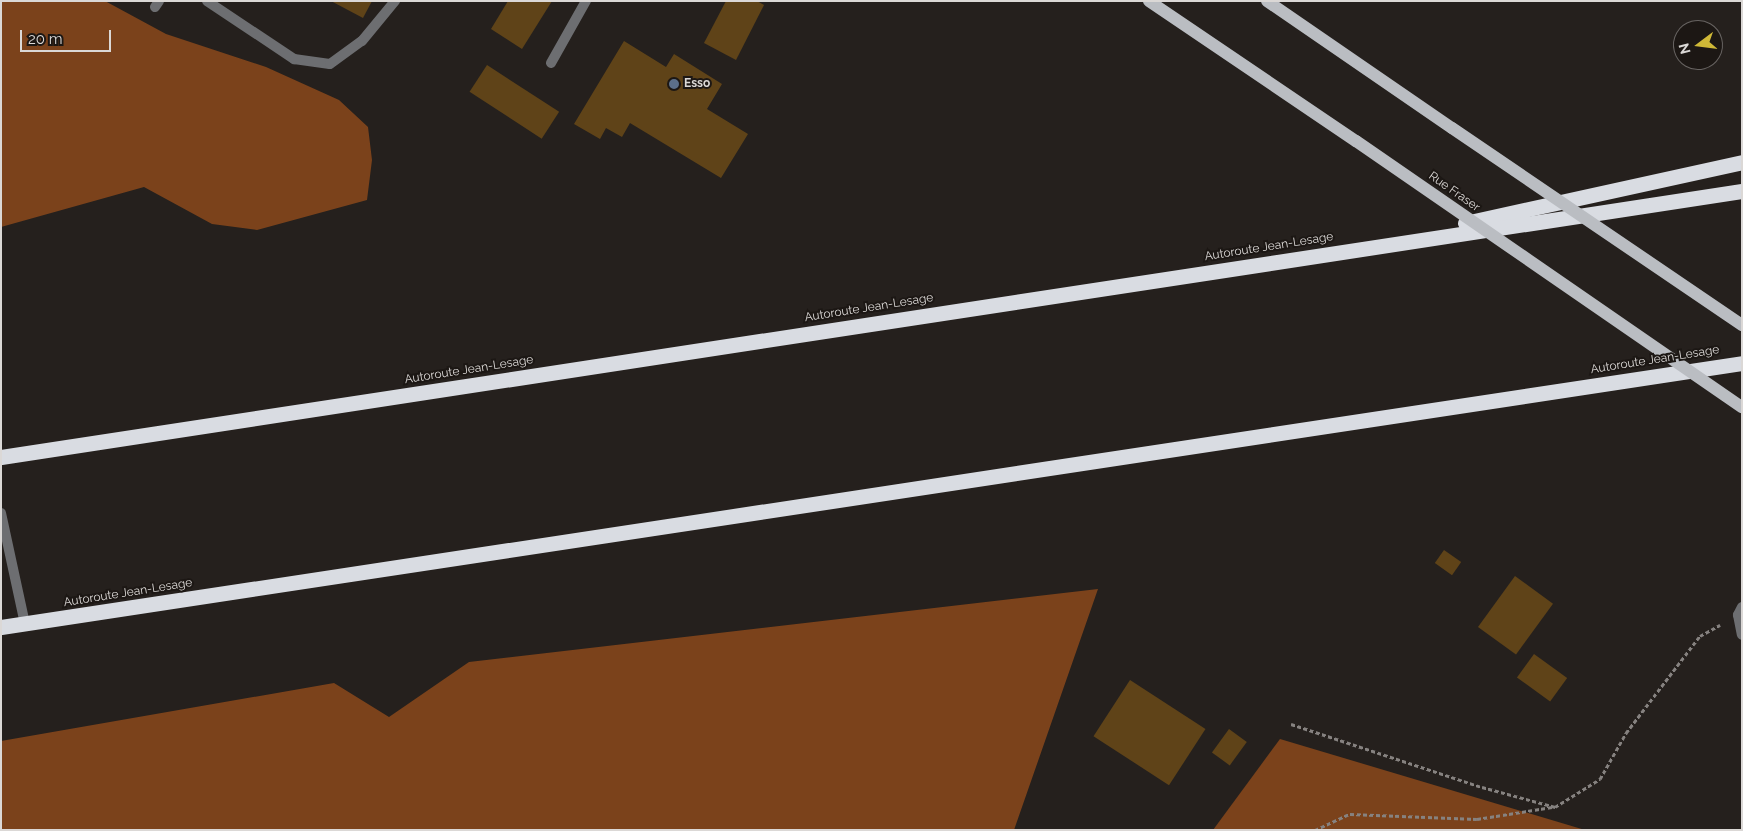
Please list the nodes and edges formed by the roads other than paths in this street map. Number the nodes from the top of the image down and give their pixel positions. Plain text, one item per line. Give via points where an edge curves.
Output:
1 (208, 1) edge
2 (395, 1) edge
3 (586, 1) edge
4 (1150, 1) edge
5 (1267, 1) edge
6 (551, 63) dead end
7 (1742, 162) edge
8 (1742, 191) edge
9 (1334, 252) junction
10 (1742, 325) edge
11 (1742, 362) edge
12 (1742, 406) edge
13 (1, 457) edge
14 (1, 513) edge
15 (1740, 611) edge
16 (25, 624) junction
17 (1, 627) edge
18 (1742, 634) edge

1 - 2 street via 294,59 330,64 362,41
3 - 6 street
4 - 12 main road, Rue Fraser, bridge
5 - 10 main road, bridge
7 - 9 highway
8 - 9 highway, Autoroute Jean-Lesage
9 - 13 highway, Autoroute Jean-Lesage
11 - 16 highway, Autoroute Jean-Lesage
14 - 16 street
15 - 18 street
16 - 17 highway, Autoroute Jean-Lesage

